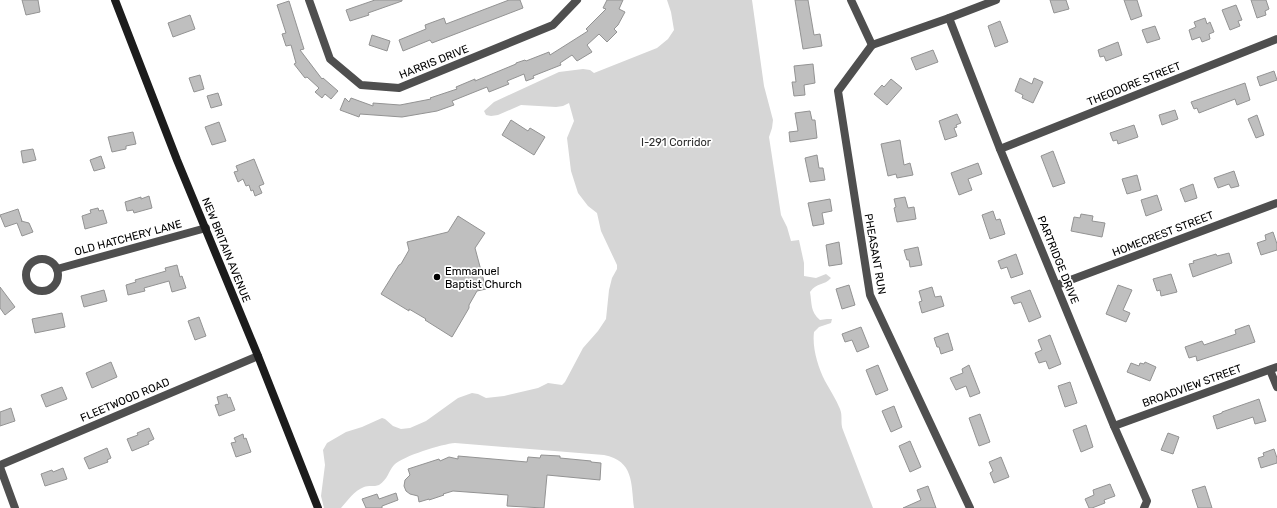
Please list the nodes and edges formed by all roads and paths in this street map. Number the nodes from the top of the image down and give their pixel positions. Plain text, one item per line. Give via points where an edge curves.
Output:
1 (115, 0) edge
2 (310, 0) edge
3 (576, 0) edge
4 (851, 0) edge
5 (996, 0) edge
6 (949, 18) junction
7 (1277, 39) edge
8 (872, 45) junction
9 (1000, 149) junction
10 (1277, 203) edge
11 (206, 228) junction
12 (57, 269) dead end
13 (1057, 285) junction
14 (258, 356) junction
15 (1273, 369) edge
16 (1277, 387) edge
17 (1114, 426) junction
18 (0, 466) edge
19 (15, 508) edge
20 (318, 508) edge
21 (970, 508) edge
22 (1144, 508) edge

1 - 11 main road, NEW BRITAIN AVENUE
2 - 3 street, HARRIS DRIVE via 330,59 361,85 399,88 553,25
4 - 8 street
5 - 6 street
6 - 8 street
6 - 9 street, PARTRIDGE DRIVE
7 - 9 street, THEODORE STREET
8 - 21 street, PHEASANT RUN via 838,91 870,295
9 - 13 street, PARTRIDGE DRIVE
10 - 13 street, HOMECREST STREET
11 - 12 street, OLD HATCHERY LANE
11 - 14 main road, NEW BRITAIN AVENUE
13 - 17 street, PARTRIDGE DRIVE
14 - 18 street, FLEETWOOD ROAD
14 - 20 main road, NEW BRITAIN AVENUE
15 - 16 street
15 - 17 street, BROADVIEW STREET
17 - 22 street, PARTRIDGE DRIVE via 1147,501
18 - 19 street

